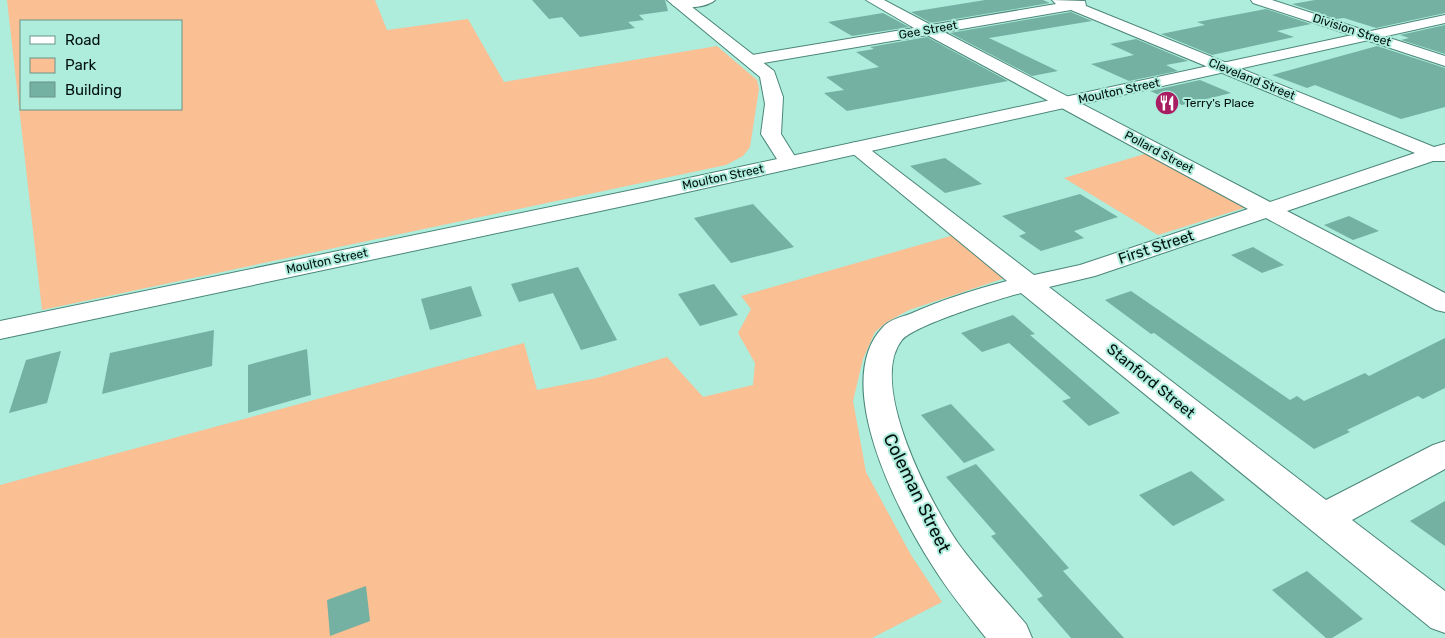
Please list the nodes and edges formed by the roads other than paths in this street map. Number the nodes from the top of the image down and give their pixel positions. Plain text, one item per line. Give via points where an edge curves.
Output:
1 (708, 0) edge
2 (873, 0) edge
3 (1104, 0) edge
4 (1258, 0) edge
5 (676, 2) edge
6 (1065, 3) edge
7 (1445, 19) edge
8 (928, 30) junction
9 (1368, 36) junction
10 (752, 60) junction
11 (1445, 61) edge
12 (1224, 67) junction
13 (1064, 102) junction
14 (856, 148) junction
15 (1441, 154) edge
16 (789, 163) junction
17 (1268, 210) junction
18 (1030, 283) junction
19 (1445, 304) edge
20 (4, 330) edge
21 (878, 357) joint
22 (1445, 454) edge
23 (1324, 518) junction
24 (1445, 615) edge
25 (1011, 638) edge

1 - 5 street
2 - 8 street, Pollard Street
3 - 6 street, Gee Street
4 - 9 street, Division Street
5 - 10 street
6 - 8 street, Gee Street
6 - 12 street, Cleveland Street
7 - 9 street, Moulton Street
8 - 10 street, Gee Street
8 - 13 street, Pollard Street
9 - 11 street, Division Street
9 - 12 street, Moulton Street
10 - 16 street via 768,75 774,86 771,134
12 - 13 street, Moulton Street
12 - 15 street, Cleveland Street
13 - 14 street, Moulton Street
13 - 17 street, Pollard Street
14 - 16 street, Moulton Street
14 - 18 street, Stanford Street
15 - 17 street, First Street
16 - 20 street, Moulton Street
17 - 18 street, First Street via 1086,270
17 - 19 street, Pollard Street
18 - 21 street, First Street via 937,311 906,326 892,334
18 - 23 street, Stanford Street
21 - 25 street, Coleman Street via 882,422 895,454 945,554
22 - 23 street
23 - 24 street, Stanford Street

